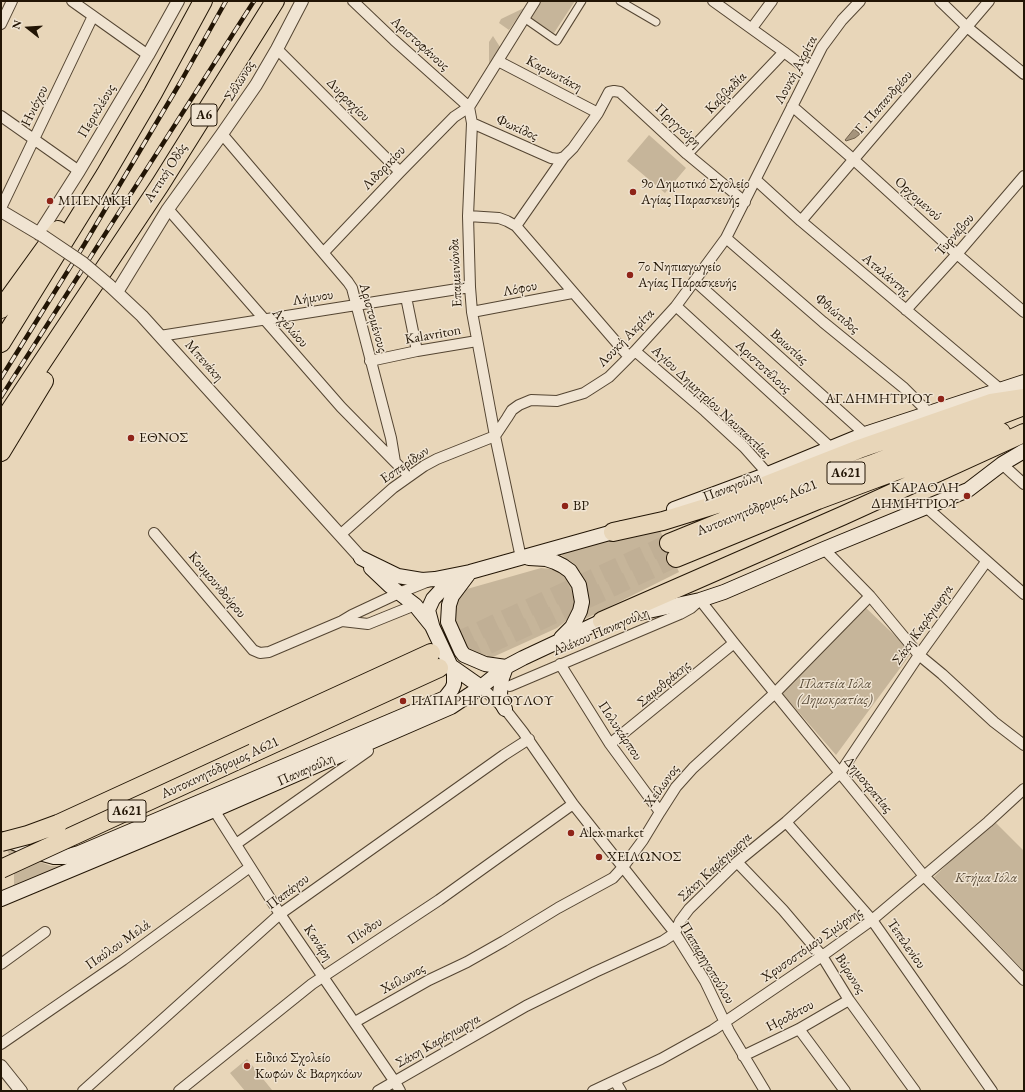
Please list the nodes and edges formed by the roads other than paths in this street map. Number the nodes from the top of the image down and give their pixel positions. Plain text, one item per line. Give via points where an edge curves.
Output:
1 (12, 1) edge
2 (72, 1) edge
3 (178, 1) edge
4 (203, 1) edge
5 (276, 1) edge
6 (302, 1) edge
7 (353, 1) edge
8 (535, 1) edge
9 (582, 1) edge
10 (620, 1) edge
11 (713, 1) edge
12 (772, 1) edge
13 (860, 1) edge
14 (940, 1) edge
15 (989, 1) edge
16 (93, 16) junction
17 (524, 18) junction
18 (656, 22) dead end
19 (1, 24) edge
20 (967, 27) junction
21 (752, 28) junction
22 (277, 48) junction
23 (784, 52) junction
24 (148, 54) junction
25 (498, 61) junction
26 (809, 71) junction
27 (1024, 74) edge
28 (792, 106) junction
29 (469, 107) junction
30 (598, 113) junction
31 (1, 116) edge
32 (472, 123) junction
33 (222, 134) junction
34 (34, 139) junction
35 (687, 154) junction
36 (564, 157) junction
37 (853, 159) junction
38 (79, 171) junction
39 (400, 172) junction
40 (105, 175) junction
41 (1024, 176) edge
42 (756, 180) junction
43 (744, 202) junction
44 (1, 208) edge
45 (168, 209) junction
46 (1, 211) edge
47 (468, 216) junction
48 (801, 221) junction
49 (133, 225) junction
50 (516, 226) junction
51 (41, 235) junction
52 (726, 238) junction
53 (324, 252) junction
54 (957, 254) junction
55 (695, 281) junction
56 (470, 287) junction
57 (113, 288) junction
58 (572, 293) junction
59 (406, 297) junction
60 (357, 305) junction
61 (676, 306) junction
62 (1, 309) edge
63 (906, 310) junction
64 (472, 312) junction
65 (1024, 312) edge
66 (265, 320) junction
67 (160, 336) junction
68 (477, 341) junction
69 (1, 343) edge
70 (417, 351) junction
71 (632, 354) junction
72 (370, 361) junction
73 (1024, 382) edge
74 (1000, 389) junction
75 (1024, 398) edge
76 (1024, 406) edge
77 (929, 413) junction
78 (1024, 423) edge
79 (1, 424) edge
80 (1024, 433) edge
81 (865, 434) junction
82 (495, 436) junction
83 (831, 448) junction
84 (1024, 451) edge
85 (1, 452) edge
86 (395, 462) junction
87 (1002, 464) junction
88 (768, 474) junction
89 (409, 476) junction
90 (1024, 484) edge
91 (926, 507) junction
92 (613, 532) junction
93 (154, 534) dead end
94 (340, 535) junction
95 (824, 549) junction
96 (361, 558) junction
97 (521, 558) junction
98 (986, 562) junction
99 (470, 572) junction
100 (435, 579) junction
101 (399, 593) junction
102 (1024, 594) edge
103 (870, 596) junction
104 (700, 600) junction
105 (421, 608) junction
106 (342, 621) junction
107 (602, 621) junction
108 (448, 622) junction
109 (557, 643) junction
110 (734, 644) junction
111 (260, 653) joint
112 (919, 655) junction
113 (441, 662) junction
114 (560, 664) junction
115 (506, 668) junction
116 (510, 686) dead end
117 (481, 687) junction
118 (775, 693) junction
119 (505, 709) junction
120 (529, 739) junction
121 (610, 744) junction
122 (1024, 745) edge
123 (250, 746) junction
124 (368, 751) dead end
125 (840, 773) junction
126 (1024, 789) edge
127 (573, 804) junction
128 (214, 810) junction
129 (660, 812) junction
130 (786, 822) junction
131 (1, 838) edge
132 (1, 842) edge
133 (236, 844) junction
134 (737, 862) junction
135 (250, 867) junction
136 (622, 868) junction
137 (1, 869) edge
138 (924, 876) junction
139 (1, 899) edge
140 (280, 914) junction
141 (872, 920) junction
142 (45, 932) dead end
143 (674, 933) junction
144 (822, 956) junction
145 (1, 964) edge
146 (324, 976) junction
147 (1024, 980) edge
148 (849, 1000) junction
149 (355, 1022) junction
150 (725, 1022) junction
151 (799, 1028) junction
152 (1, 1044) edge
153 (744, 1056) junction
154 (1, 1066) edge
155 (615, 1081) junction
156 (397, 1086) edge
157 (21, 1091) edge
158 (83, 1091) edge
159 (180, 1091) edge
160 (378, 1091) edge
161 (593, 1091) edge
162 (621, 1091) edge
163 (765, 1091) edge
164 (845, 1091) edge
165 (914, 1091) edge
166 (992, 1091) edge

1 - 19 street
2 - 16 street
3 - 24 street, Περικλέους
4 - 40 highway
5 - 49 highway, Αττική Οδός / Α6
6 - 22 street, Σόλωνος
7 - 29 street, Αριστοφάνους
8 - 17 street
9 - 17 street via 558,40
10 - 18 street
11 - 21 street
12 - 21 street
13 - 26 street, Λουκή Ακρίτα via 828,38
14 - 20 street
15 - 20 street, Γ. Παπανδρέου
16 - 24 street
16 - 34 street, Ηνιόχου
17 - 25 street
20 - 27 street
20 - 37 street, Γ. Παπανδρέου
21 - 23 street
22 - 33 street, Σόλωνος via 252,91
22 - 39 street, Δυρραχίου
23 - 26 street
23 - 35 street, Καββαδία
24 - 38 street, Περικλέους
25 - 29 street
25 - 30 street, Καρυωτάκη
26 - 28 street, Λουκή Ακρίτα
28 - 37 street, Ορχομενού
28 - 42 street, Λουκή Ακρίτα
29 - 32 street, Επαμεινώνδα
29 - 39 street, Λιδορικίου via 454,117
30 - 35 street, Πριγγούρη via 609,92 620,92
30 - 36 street via 574,148
31 - 34 street
32 - 36 street, Φωκίδος via 551,158
32 - 47 street, Επαμεινώνδα
33 - 45 street, Σόλωνος
33 - 53 street, Αριστομένους
34 - 38 street
34 - 44 street, Ηνιόχου
35 - 43 street, Πριγγούρη
36 - 50 street
37 - 48 street, Γ. Παπανδρέου
37 - 54 street, Ορχομενού
38 - 51 street, Περικλέους
39 - 53 street, Λιδορικίου
40 - 62 highway via 64,221
40 - 69 highway
41 - 54 street, Τυρνάβου
42 - 43 street, Λουκή Ακρίτα
42 - 48 street, Αταλάντης
43 - 52 street, Λουκή Ακρίτα
45 - 57 street, Σόλωνος
45 - 66 street, Αχελώου
46 - 51 street, Μπενάκη
47 - 50 street, Αγίου Δημητρίου Ναυπακτίας via 499,218
47 - 56 street, Επαμεινώνδα
48 - 63 street, Αταλάντης
49 - 79 highway, Αττική Οδός / Α6
49 - 85 highway via 99,294
50 - 58 street, Αγίου Δημητρίου Ναυπακτίας
51 - 57 street, Μπενάκη, bridge
52 - 55 street, Λουκή Ακρίτα
52 - 77 street, Φθιώτιδος via 904,388
53 - 60 street, Αριστομένους via 352,288
54 - 63 street, Τυρνάβου
54 - 65 street, Ορχομενού
55 - 61 street, Λουκή Ακρίτα
55 - 81 street, Βοιωτίας
56 - 59 street, Λήμνου
56 - 64 street, Επαμεινώνδα
57 - 67 street, Μπενάκη
58 - 64 street, Λόφου
58 - 71 street, Αγίου Δημητρίου Ναυπακτίας
59 - 60 street, Λήμνου
59 - 70 street
60 - 66 street, Λήμνου
60 - 72 street, Αριστομένους
61 - 71 street, Λουκή Ακρίτα
61 - 83 street, Αριστοτέλους
63 - 74 street, Αταλάντης
64 - 68 street, Επαμεινώνδα
66 - 67 street, Λήμνου
66 - 86 street, Αχελώου via 341,407
67 - 94 street, Μπενάκη
68 - 70 street, Kalavriton
68 - 82 street, Επαμεινώνδα
70 - 72 street, Kalavriton
71 - 82 street, Λουκή Ακρίτα via 609,377 584,393 557,401 531,400 519,405 512,410
71 - 88 street, Αγίου Δημητρίου Ναυπακτίας via 705,411
72 - 86 street, Αριστομένους
73 - 74 main road, Παναγούλη
74 - 77 main road, Παναγούλη
75 - 92 highway via 991,403 859,449 721,503 663,521
76 - 78 highway, Αυτοκινητόδρομος Α621 / Α621 via 812,485 672,550 818,500
77 - 81 main road, Παναγούλη
80 - 107 highway
81 - 83 main road, Παναγούλη
82 - 89 street, Εσπερίδων via 437,459
82 - 97 street, Επαμεινώνδα
83 - 88 main road, Παναγούλη
84 - 87 main road
86 - 89 street
87 - 90 street
87 - 91 main road via 968,490
88 - 92 main road, Παναγούλη
89 - 94 street, Εσπερίδων
91 - 95 main road
91 - 98 street
92 - 97 main road, Παναγούλη
93 - 111 street, Κουμουνδούρου via 253,650
94 - 96 street, Μπενάκη
95 - 103 street
95 - 104 main road
96 - 100 main road, Παναγούλη via 398,576 422,580
96 - 101 main road
97 - 99 main road, Παναγούλη
97 - 109 main road via 555,562 570,571 579,585 582,598 580,611 572,626
98 - 102 street
98 - 112 street, Σάκη Καράγιωργα
99 - 100 main road, Παναγούλη
99 - 105 main road via 449,583
99 - 108 main road via 448,605
100 - 101 street, Παναγούλη
101 - 105 main road
101 - 106 street, Παναγούλη
103 - 112 street
103 - 118 street, Χείλωνος
104 - 107 main road, Παναγούλη
104 - 110 street, Δημοκρατίας
104 - 114 street, Αλέκου Παναγούλη via 680,614
105 - 106 street, Παναγούλη via 368,624
105 - 108 main road
105 - 113 main road, Παναγούλη via 432,626
106 - 111 street, Παναγούλη via 269,652
107 - 109 main road, Παναγούλη
108 - 115 main road via 464,655 485,664
109 - 115 main road, Παναγούλη
110 - 118 street, Δημοκρατίας
110 - 121 street, Σαμοθράκης
112 - 122 street via 994,722
112 - 125 street, Σάκη Καράγιωργα
113 - 117 main road
113 - 123 highway, Αυτοκινητόδρομος Α621 / Α621
113 - 131 main road, Παναγούλη via 454,672 454,684 445,698 79,853 54,857
114 - 116 street, Αλέκου Παναγούλη
114 - 121 street, Πολυκάρπου
115 - 117 main road, Παναγούλη
115 - 119 main road via 500,693
117 - 119 street, Παπαρηγοπούλου
117 - 128 main road, Παναγούλη via 451,707
118 - 125 street, Δημοκρατίας
118 - 129 street, Χείλωνος via 693,768 676,787
119 - 120 street, Παπαρηγοπούλου
120 - 127 street, Παπαρηγοπούλου
120 - 140 street, Παπάγου
121 - 129 street, Πολυκάρπου
123 - 132 highway, Αυτοκινητόδρομος Α621 / Α621, bridge via 58,824
123 - 137 highway, Αυτοκινητόδρομος Α621 / Α621, bridge
124 - 133 street
125 - 130 street, Σάκη Καράγιωργα
125 - 138 street, Δημοκρατίας
126 - 138 street, Χρυσοστόμου Σμύρνης
127 - 136 street, Παπαρηγοπούλου
127 - 146 street, Πίνδου via 439,900
128 - 133 street, Κανάρη
128 - 139 main road, Παναγούλη
129 - 136 street, Χείλωνος
130 - 134 street, Σάκη Καράγιωργα
130 - 141 street, Τεπελενίου
133 - 135 street, Κανάρη
134 - 143 street, Σάκη Καράγιωργα via 689,909
134 - 144 street, Βύρωνος
135 - 140 street, Κανάρη
135 - 152 street, Παύλου Μελά via 123,960
136 - 143 street, Παπαρηγοπούλου
136 - 149 street, Χείλωνος via 603,884 467,962 429,980
138 - 141 street, Χρυσοστόμου Σμύρνης
138 - 147 street, Δημοκρατίας
140 - 146 street, Κανάρη
140 - 158 street, Παπάγου
141 - 144 street, Χρυσοστόμου Σμύρνης
141 - 166 street, Τεπελενίου
142 - 145 street
143 - 150 street, Παπαρηγοπούλου via 705,981
143 - 156 street, Σάκη Καράγιωργα via 526,1006
144 - 148 street, Βύρωνος
144 - 150 street, Χρυσοστόμου Σμύρνης
146 - 149 street, Κανάρη
146 - 159 street, Πίνδου
148 - 151 street, Ηροδότου
148 - 165 street, Βύρωνος
149 - 156 street, Κανάρη
150 - 153 street, Παπαρηγοπούλου
150 - 155 street, Χρυσοστόμου Σμύρνης via 687,1045
151 - 153 street, Ηροδότου
151 - 164 street
153 - 163 street, Παπαρηγοπούλου
154 - 157 street
155 - 161 street, Χρυσοστόμου Σμύρνης
155 - 162 street
156 - 160 street, Σάκη Καράγιωργα

